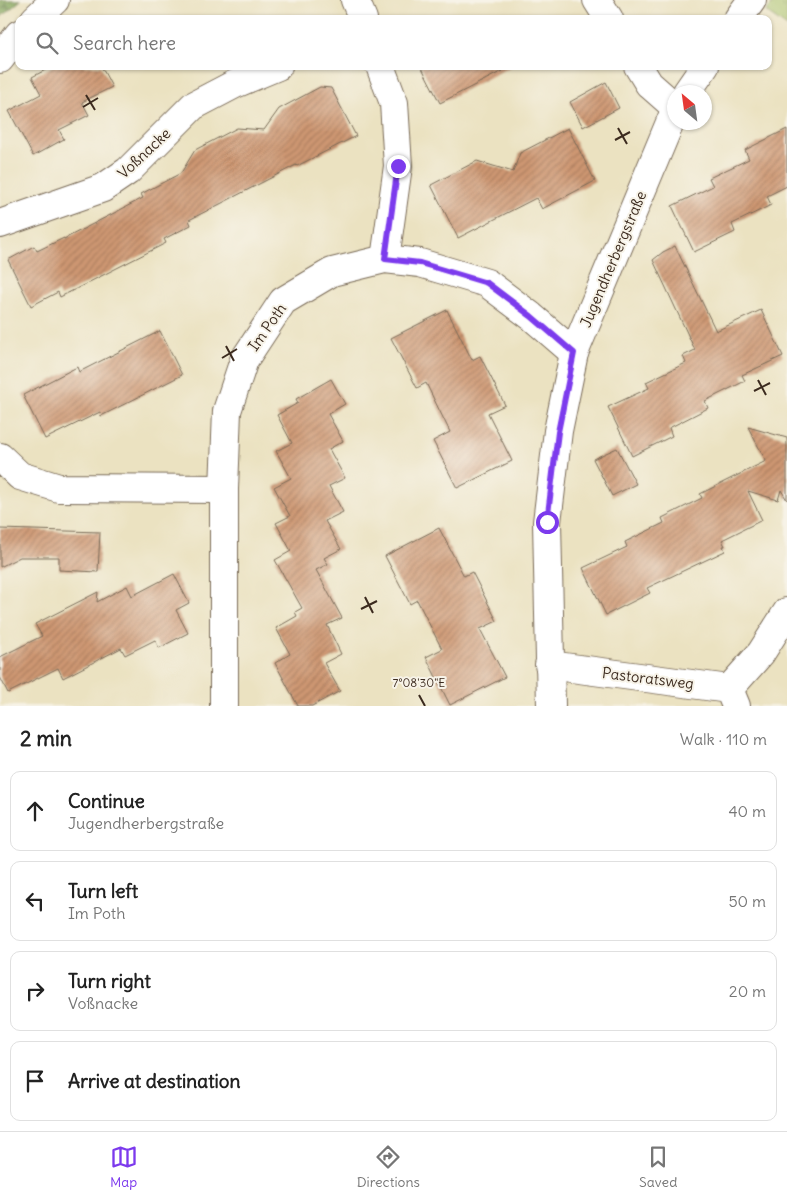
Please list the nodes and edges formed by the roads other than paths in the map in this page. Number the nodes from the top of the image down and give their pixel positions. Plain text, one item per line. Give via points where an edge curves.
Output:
1 (55, 0) edge
2 (356, 0) edge
3 (597, 0) edge
4 (752, 0) edge
5 (38, 15) edge
6 (362, 15) edge
7 (606, 15) edge
8 (741, 15) edge
9 (15, 39) edge
10 (0, 59) edge
11 (269, 70) edge
12 (382, 70) edge
13 (640, 70) edge
14 (702, 70) edge
15 (692, 85) edge
16 (667, 100) edge
17 (667, 130) edge
18 (0, 224) edge
19 (385, 259) junction
20 (574, 353) junction
21 (0, 457) edge
22 (224, 489) junction
23 (787, 612) edge
24 (549, 665) junction
25 (732, 697) edge
26 (224, 706) edge
27 (551, 706) edge

1 - 5 street
2 - 6 street
3 - 7 street
4 - 8 street
9 - 10 street
11 - 18 street, Voßnacke via 193,106 128,171 103,188
12 - 19 street via 394,103 398,166
13 - 16 street via 649,84
14 - 15 street
17 - 20 street, Jugendherbergstraße
19 - 20 street, Im Poth via 420,263 487,283
19 - 22 street, Im Poth via 332,272 283,301 244,360 227,411
20 - 24 street, Jugendherbergstraße via 558,432 547,522
21 - 22 street via 20,476 59,488
22 - 26 street, Im Poth
23 - 25 street
24 - 25 street, Pastoratsweg
24 - 27 street, Jugendherbergstraße

